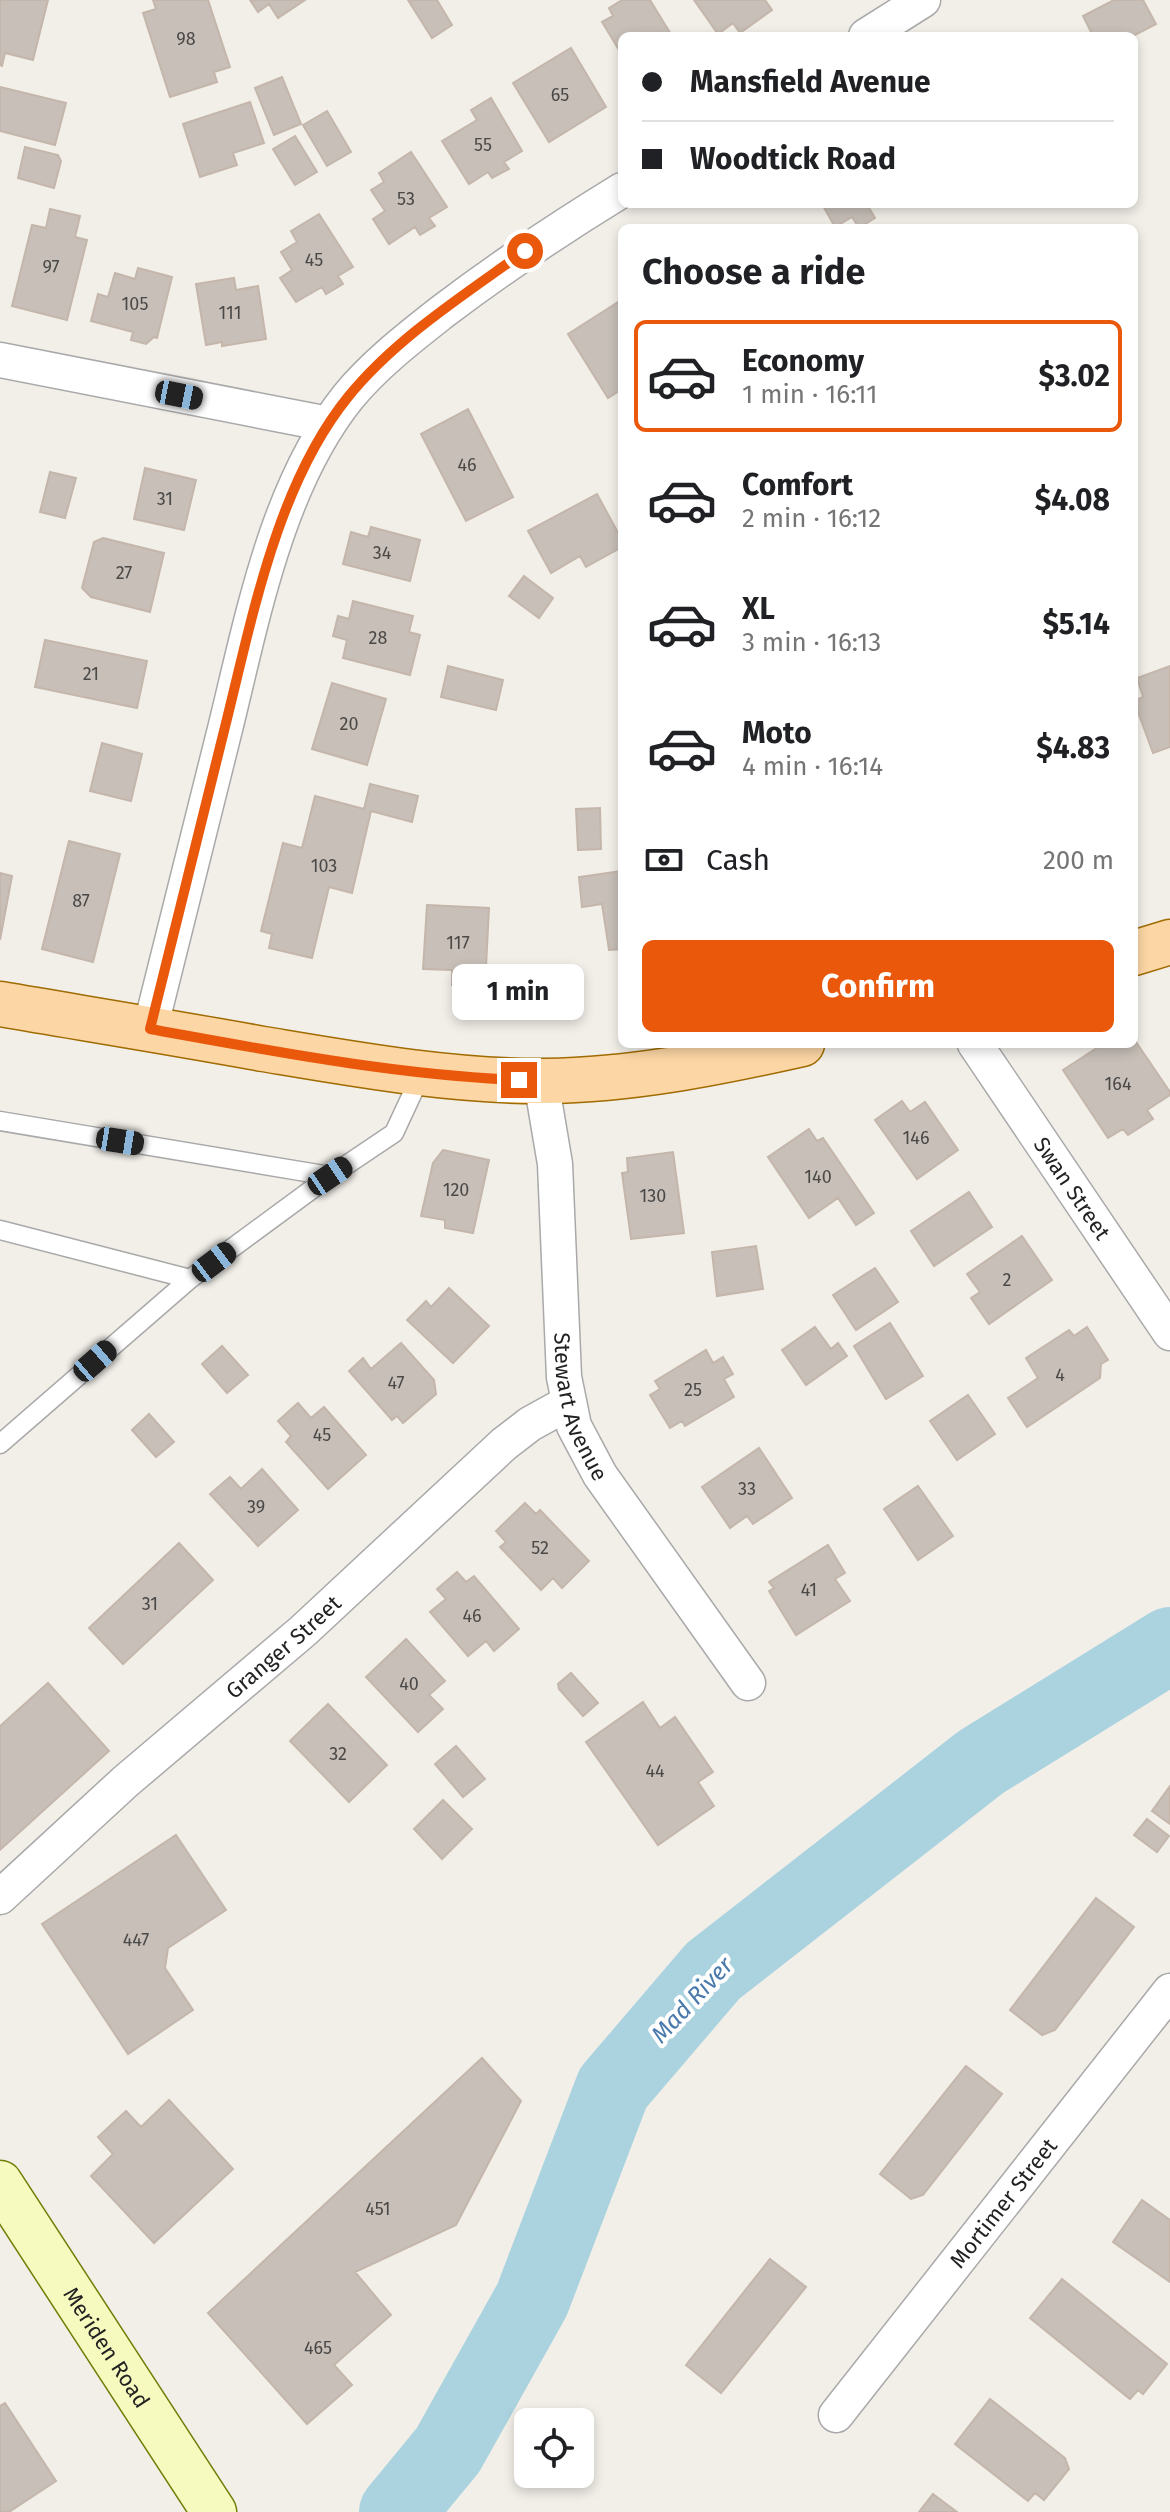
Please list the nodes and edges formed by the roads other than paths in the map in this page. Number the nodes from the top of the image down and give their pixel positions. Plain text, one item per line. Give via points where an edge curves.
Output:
1 (923, 0) edge
2 (872, 32) edge
3 (618, 193) edge
4 (0, 360) edge
5 (328, 424) junction
6 (1170, 942) edge
7 (1138, 952) edge
8 (0, 1004) edge
9 (150, 1029) junction
10 (783, 1048) edge
11 (978, 1048) edge
12 (422, 1072) junction
13 (541, 1081) junction
14 (0, 1121) edge
15 (330, 1176) junction
16 (0, 1230) edge
17 (190, 1279) junction
18 (1170, 1333) edge
19 (568, 1403) junction
20 (0, 1444) edge
21 (748, 1683) dead end
22 (0, 1897) edge
23 (1170, 1991) edge
24 (0, 2183) edge
25 (836, 2415) dead end
26 (214, 2512) edge

1 - 2 street
3 - 5 street via 525,251 419,330 378,365
4 - 5 street
5 - 9 street via 291,495 264,579
6 - 7 main road
8 - 9 main road
9 - 12 main road
10 - 13 main road via 651,1073
11 - 18 street, Swan Street
12 - 13 main road
12 - 15 lane via 394,1133
13 - 19 street, Stewart Avenue via 555,1164
14 - 15 lane
15 - 17 lane
16 - 17 lane
17 - 20 lane
19 - 21 street, Stewart Avenue via 600,1475
19 - 22 street, Granger Street via 504,1444 303,1631 126,1781
23 - 25 street, Mortimer Street
24 - 26 main road, Meriden Road

